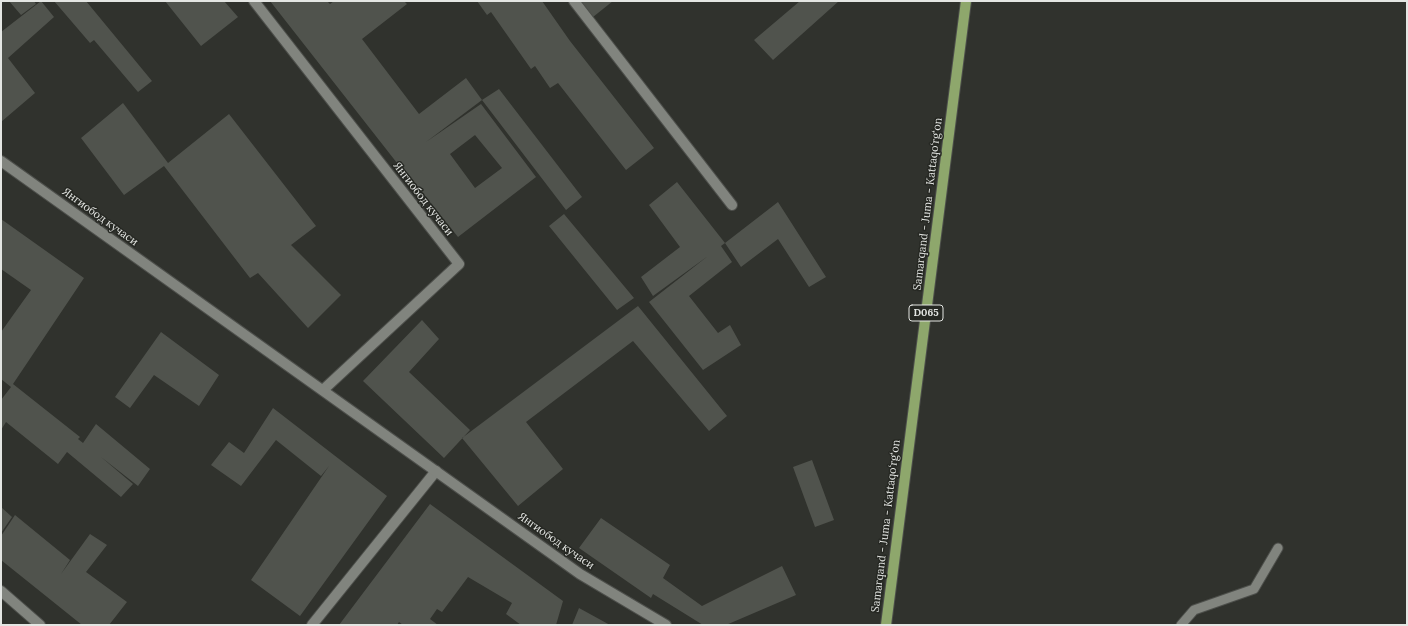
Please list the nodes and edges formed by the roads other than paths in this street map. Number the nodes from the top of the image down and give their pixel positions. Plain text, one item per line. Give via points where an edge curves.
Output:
1 (254, 1) edge
2 (574, 1) edge
3 (966, 1) edge
4 (1, 161) edge
5 (732, 205) dead end
6 (323, 390) junction
7 (436, 471) junction
8 (1278, 548) dead end
9 (1, 591) edge
10 (40, 625) edge
11 (312, 625) edge
12 (666, 625) edge
13 (886, 625) edge
14 (1182, 625) edge

1 - 6 street, Янгиобод кучаси via 459,264
2 - 5 street
3 - 13 main road, Samarqand - Juma - Kattaqo‘rg‘on / D065
4 - 6 street, Янгиобод кучаси
6 - 7 street, Янгиобод кучаси
7 - 11 street
7 - 12 street, Янгиобод кучаси via 580,574
8 - 14 lane via 1254,589 1194,610
9 - 10 street

